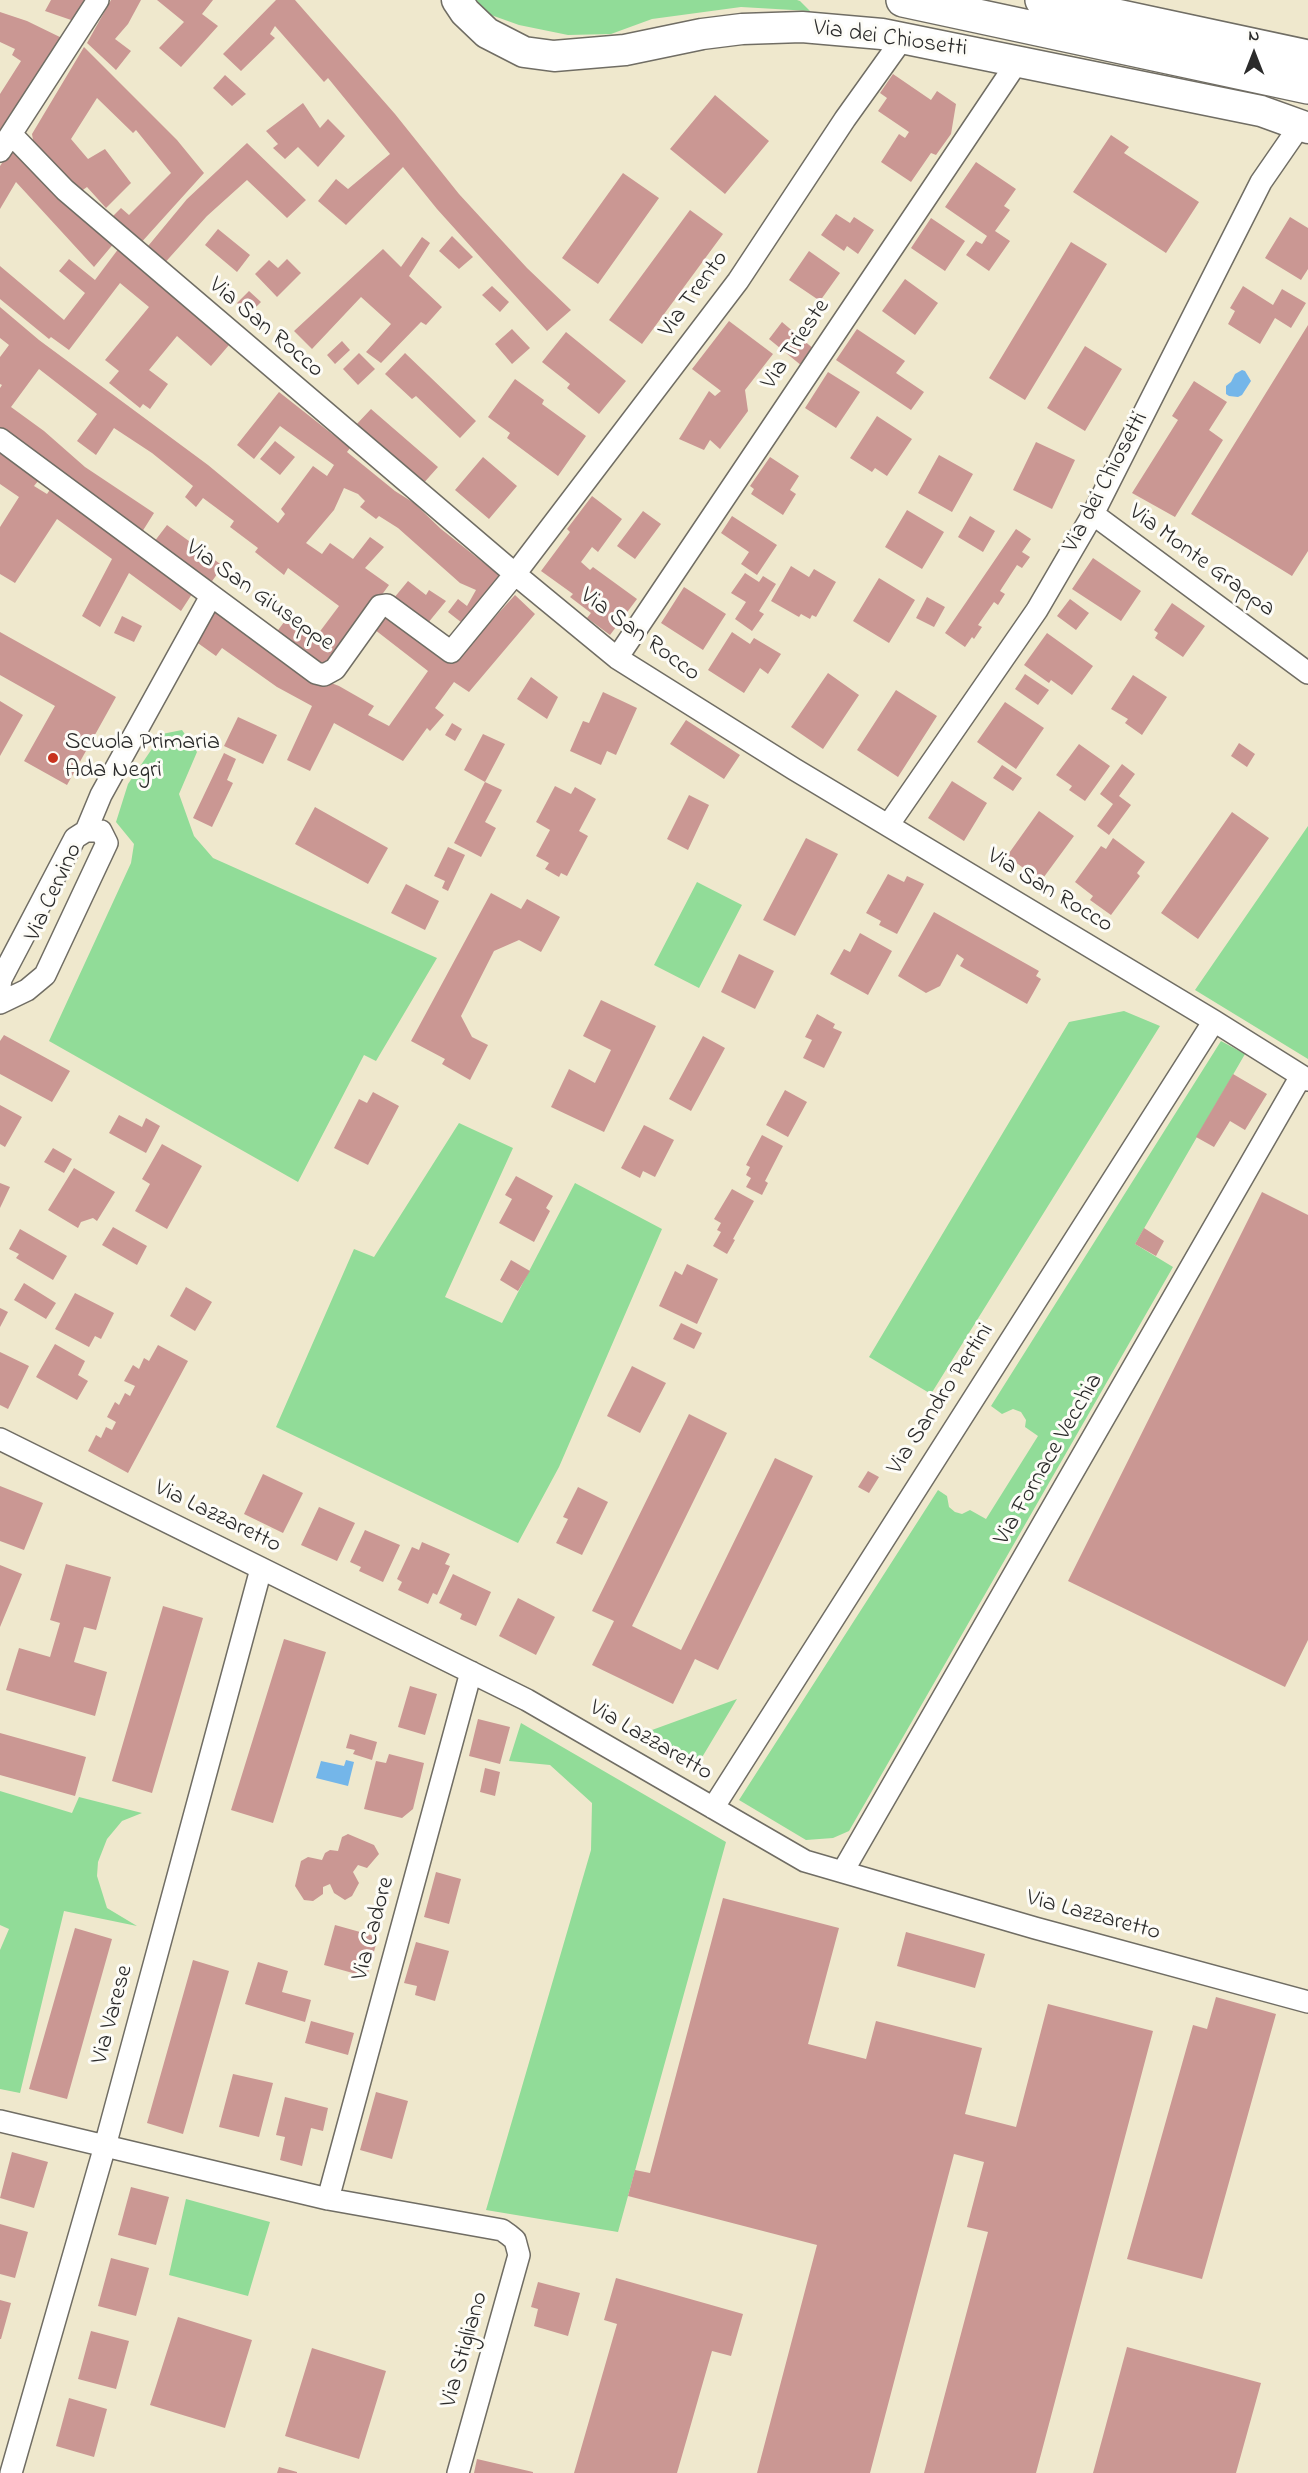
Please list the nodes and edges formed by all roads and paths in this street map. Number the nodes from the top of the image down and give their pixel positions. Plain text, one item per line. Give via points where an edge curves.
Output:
1 (98, 0) edge
2 (457, 0) edge
3 (903, 0) edge
4 (1042, 0) edge
5 (903, 38) junction
6 (1308, 57) edge
7 (1018, 61) junction
8 (1308, 87) edge
9 (1304, 128) edge
10 (6, 143) edge
11 (0, 439) edge
12 (1093, 514) junction
13 (515, 574) junction
14 (211, 596) junction
15 (617, 658) junction
16 (1308, 673) edge
17 (889, 824) junction
18 (86, 831) junction
19 (0, 986) edge
20 (0, 1003) edge
21 (1214, 1021) junction
22 (1305, 1078) edge
23 (0, 1439) edge
24 (261, 1569) junction
25 (471, 1671) junction
26 (713, 1808) junction
27 (843, 1870) junction
28 (1308, 2001) edge
29 (0, 2121) edge
30 (105, 2146) junction
31 (328, 2199) junction
32 (11, 2473) edge
33 (458, 2473) edge

1 - 10 street
2 - 5 street, Via dei Chiosetti via 495,38 524,52 554,56 625,50 741,29 802,27
3 - 8 highway
4 - 6 highway
5 - 7 street, Via dei Chiosetti
5 - 13 street, Via Trento via 738,281
7 - 9 street, Via dei Chiosetti via 1261,111
7 - 15 street, Via Trieste
9 - 12 street, Via dei Chiosetti via 1261,182
10 - 13 street, Via San Rocco
11 - 14 street, Via San Giuseppe
12 - 16 street, Via Monte Grappa
12 - 17 street, Via dei Chiosetti via 1037,610
13 - 14 street, Via San Giuseppe via 451,652 387,605 380,606 335,669 324,675 310,669
13 - 15 street, Via San Rocco
14 - 18 street via 101,795
15 - 17 street, Via San Rocco
17 - 21 street, Via San Rocco
18 - 19 street, Via Cervino via 75,838
18 - 20 street, Via Cervino via 101,831 108,843 45,975 27,990
21 - 22 street, Via San Rocco
21 - 26 street, Via Sandro Pertini
22 - 27 street, Via Fornace Vecchia
23 - 24 street, Via Lazzaretto
24 - 25 street, Via Lazzaretto
24 - 30 street, Via Varese
25 - 26 street, Via Lazzaretto
25 - 31 street, Via Cadore
26 - 27 street, Via Lazzaretto via 806,1861
27 - 28 street, Via Lazzaretto via 1035,1928
29 - 30 street
30 - 31 street
30 - 32 street, Via Varese
31 - 33 street, Via Stigliano via 502,2230 515,2240 519,2255

